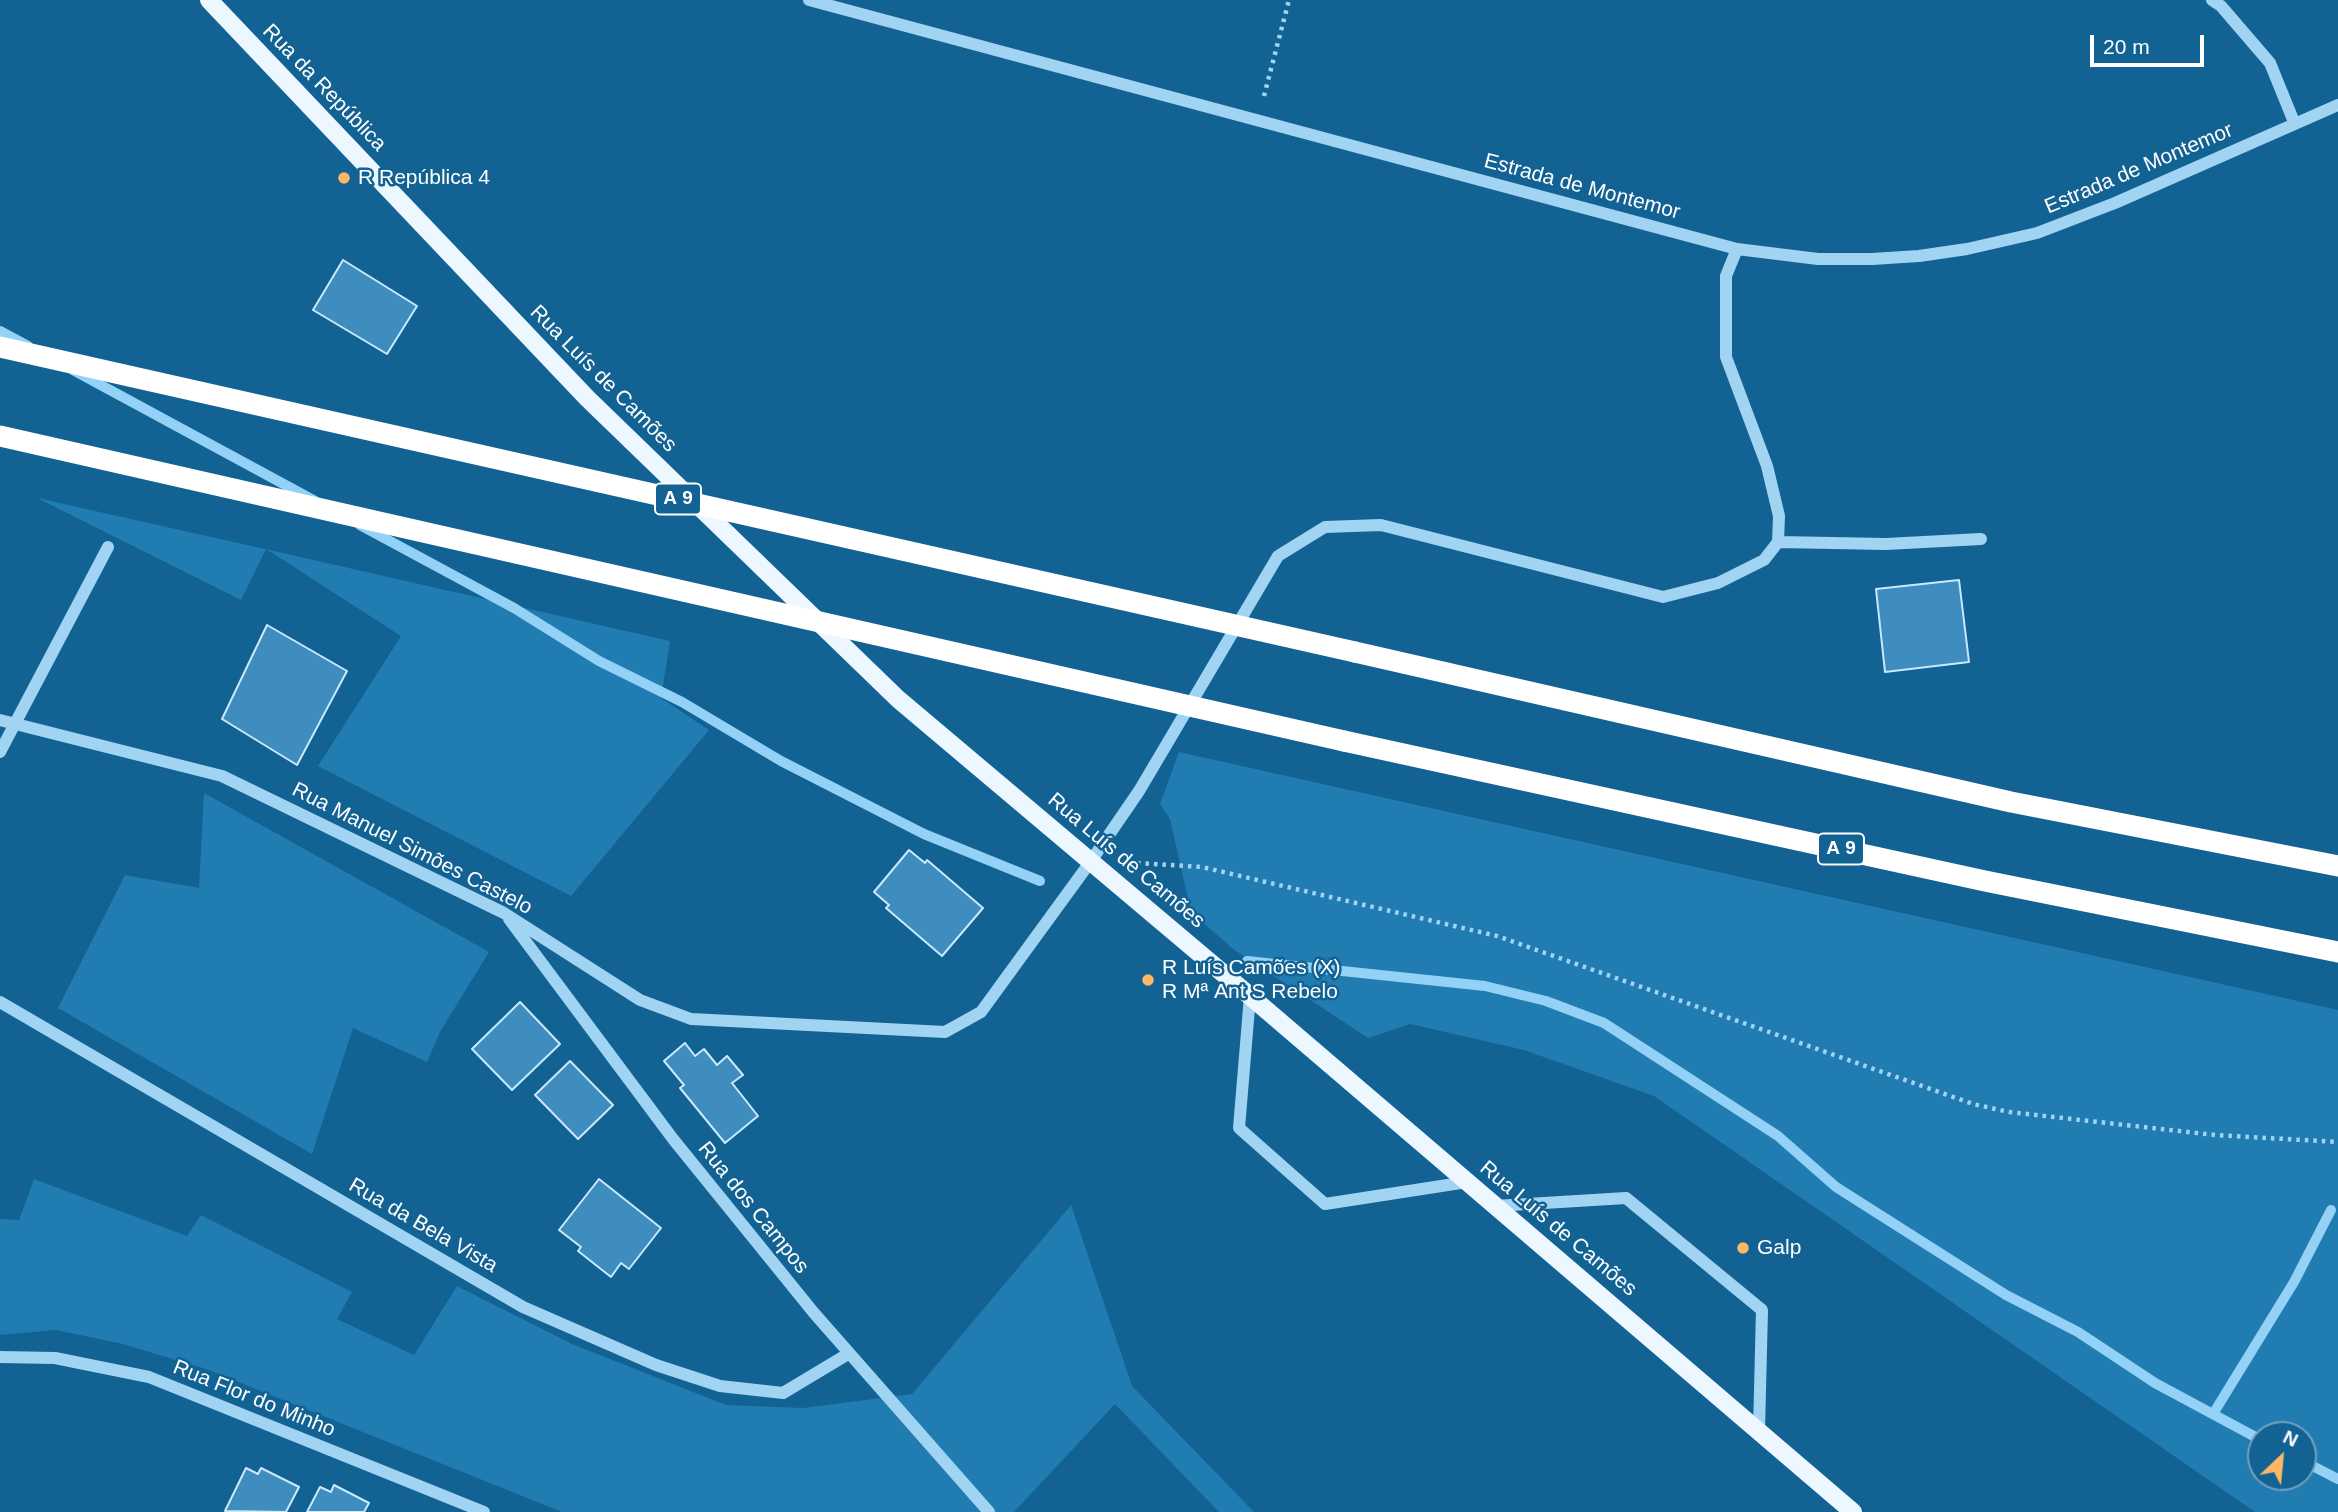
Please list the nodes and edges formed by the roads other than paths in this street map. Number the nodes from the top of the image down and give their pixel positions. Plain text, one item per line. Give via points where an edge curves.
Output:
1 (209, 0) edge
2 (808, 0) edge
3 (2212, 0) edge
4 (2338, 105) edge
5 (2294, 122) junction
6 (1737, 249) junction
7 (464, 268) joint
8 (0, 347) edge
9 (0, 436) edge
10 (1981, 539) dead end
11 (1779, 542) junction
12 (108, 547) dead end
13 (0, 720) edge
14 (15, 723) junction
15 (0, 752) edge
16 (1091, 861) junction
17 (2338, 866) edge
18 (505, 914) junction
19 (2338, 952) edge
20 (1250, 996) junction
21 (0, 1002) edge
22 (1467, 1182) junction
23 (1495, 1206) junction
24 (848, 1354) junction
25 (0, 1357) edge
26 (1759, 1431) junction
27 (484, 1512) edge
28 (989, 1512) edge
29 (1853, 1512) edge

1 - 7 main road, Rua da República
2 - 6 street, Estrada de Montemor
3 - 5 street via 2270,63
4 - 5 street, Estrada de Montemor
5 - 6 street, Estrada de Montemor via 2037,233 1919,256 1872,259 1818,259
6 - 11 street via 1726,276 1726,357 1767,466 1779,516
7 - 16 main road, Rua Luís de Camões via 587,398 898,699
8 - 17 highway, A 9, bridge via 2011,802
9 - 19 highway, A 9, bridge via 1344,741 1985,881
10 - 11 street via 1886,544
11 - 16 street, Rua Manuel Simões Castelo via 1764,560 1718,583 1663,597 1381,525 1325,527 1278,556 1139,791
12 - 14 street
13 - 14 street, Rua Manuel Simões Castelo
14 - 15 street
14 - 18 street, Rua Manuel Simões Castelo via 222,776
16 - 18 street, Rua Manuel Simões Castelo via 981,1012 945,1032 691,1019 640,1000
16 - 20 main road, Rua Luís de Camões
18 - 24 street, Rua dos Campos via 673,1139
20 - 22 main road, Rua Luís de Camões
20 - 22 street via 1238,1128 1325,1204
21 - 24 street, Rua da Bela Vista via 523,1307 656,1365 720,1386 783,1392
22 - 23 main road, Rua Luís de Camões
23 - 26 main road, Rua Luís de Camões
23 - 26 street via 1626,1198 1762,1310
24 - 28 street, Rua dos Campos
25 - 27 street, Rua Flor do Minho via 55,1358 149,1377
26 - 29 main road, Rua Luís de Camões

